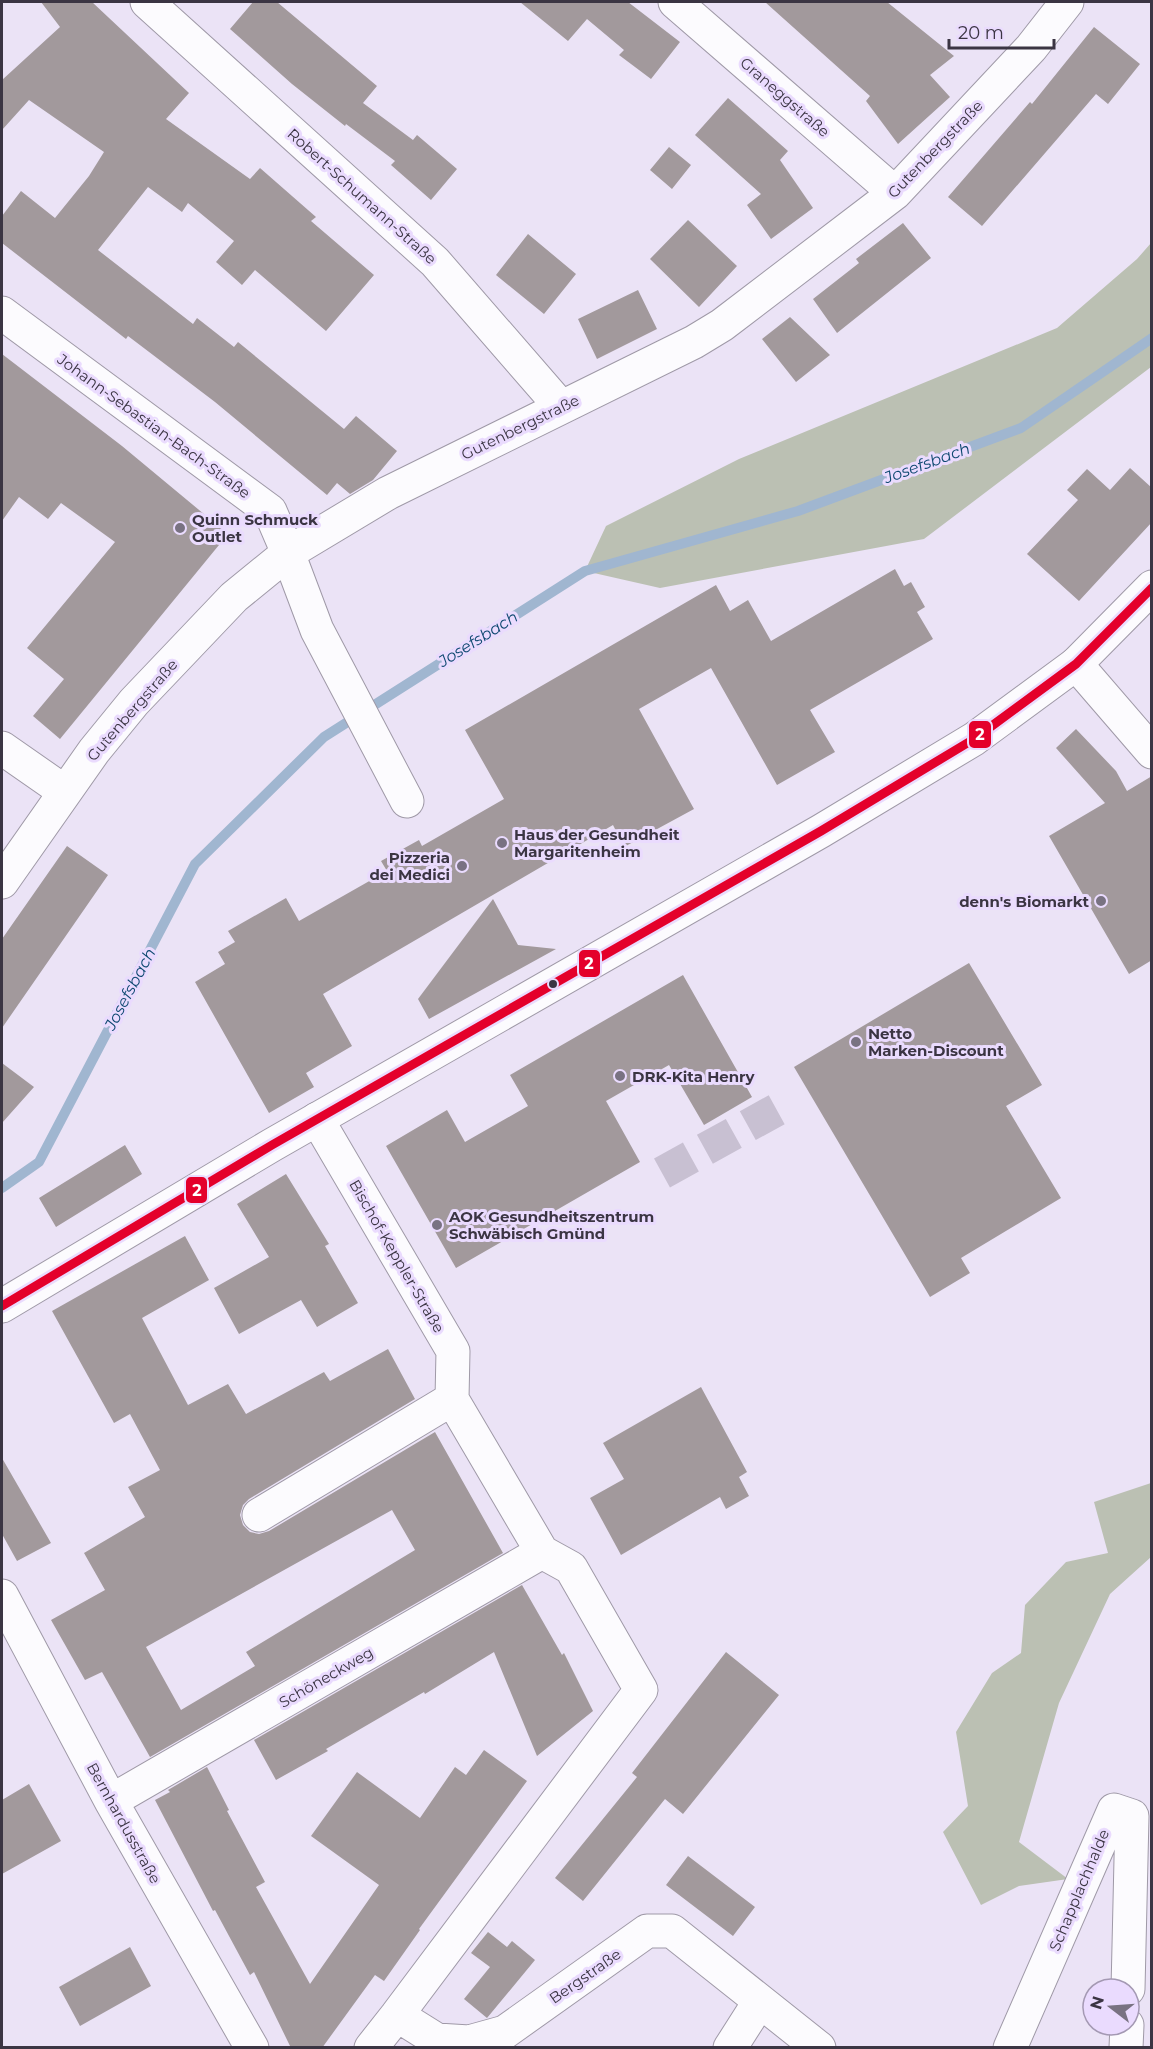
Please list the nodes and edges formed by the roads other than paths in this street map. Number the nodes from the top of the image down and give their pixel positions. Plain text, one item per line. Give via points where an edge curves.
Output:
1 (147, 2) edge
2 (675, 2) edge
3 (1067, 2) edge
4 (895, 193) junction
5 (2, 313) edge
6 (561, 407) junction
7 (288, 553) junction
8 (1152, 587) edge
9 (1076, 664) junction
10 (2, 748) edge
11 (1152, 752) edge
12 (65, 792) junction
13 (407, 801) dead end
14 (2, 882) edge
15 (316, 1119) junction
16 (2, 1306) edge
17 (452, 1400) junction
18 (259, 1515) dead end
19 (542, 1552) junction
20 (2, 1596) edge
21 (111, 1801) junction
22 (1128, 1977) edge
23 (760, 2001) junction
24 (397, 2015) junction
25 (252, 2048) edge
26 (371, 2048) edge
27 (730, 2048) edge
28 (819, 2048) edge
29 (1010, 2048) edge

1 - 6 street, Robert-Schumann-Straße via 435,262
2 - 4 street, Graneggstraße
3 - 4 street, Gutenbergstraße via 1031,48
4 - 6 street, Gutenbergstraße via 722,326
5 - 7 street, Johann-Sebastian-Bach-Straße via 270,511
6 - 7 street, Gutenbergstraße via 388,493
7 - 12 street, Gutenbergstraße via 234,597 134,702
7 - 13 street, Johann-Sebastian-Bach-Straße via 318,630
8 - 9 street
9 - 11 street
9 - 15 street via 974,739 821,831
10 - 12 street
12 - 14 street, Gutenbergstraße
15 - 16 street
15 - 17 street, Bischof-Keppler-Straße via 453,1351
17 - 18 street
17 - 19 street
19 - 21 street, Schöneckweg
19 - 24 street via 571,1568 640,1690
20 - 21 street, Bernhardusstraße
21 - 25 street, Bernhardusstraße
22 - 29 street, Schapplachhalde via 1132,1816 1114,1810
23 - 24 street, Bergstraße via 672,1931 648,1931 505,2032 469,2042 437,2040
23 - 27 street
23 - 28 street, Bergstraße
24 - 26 street

